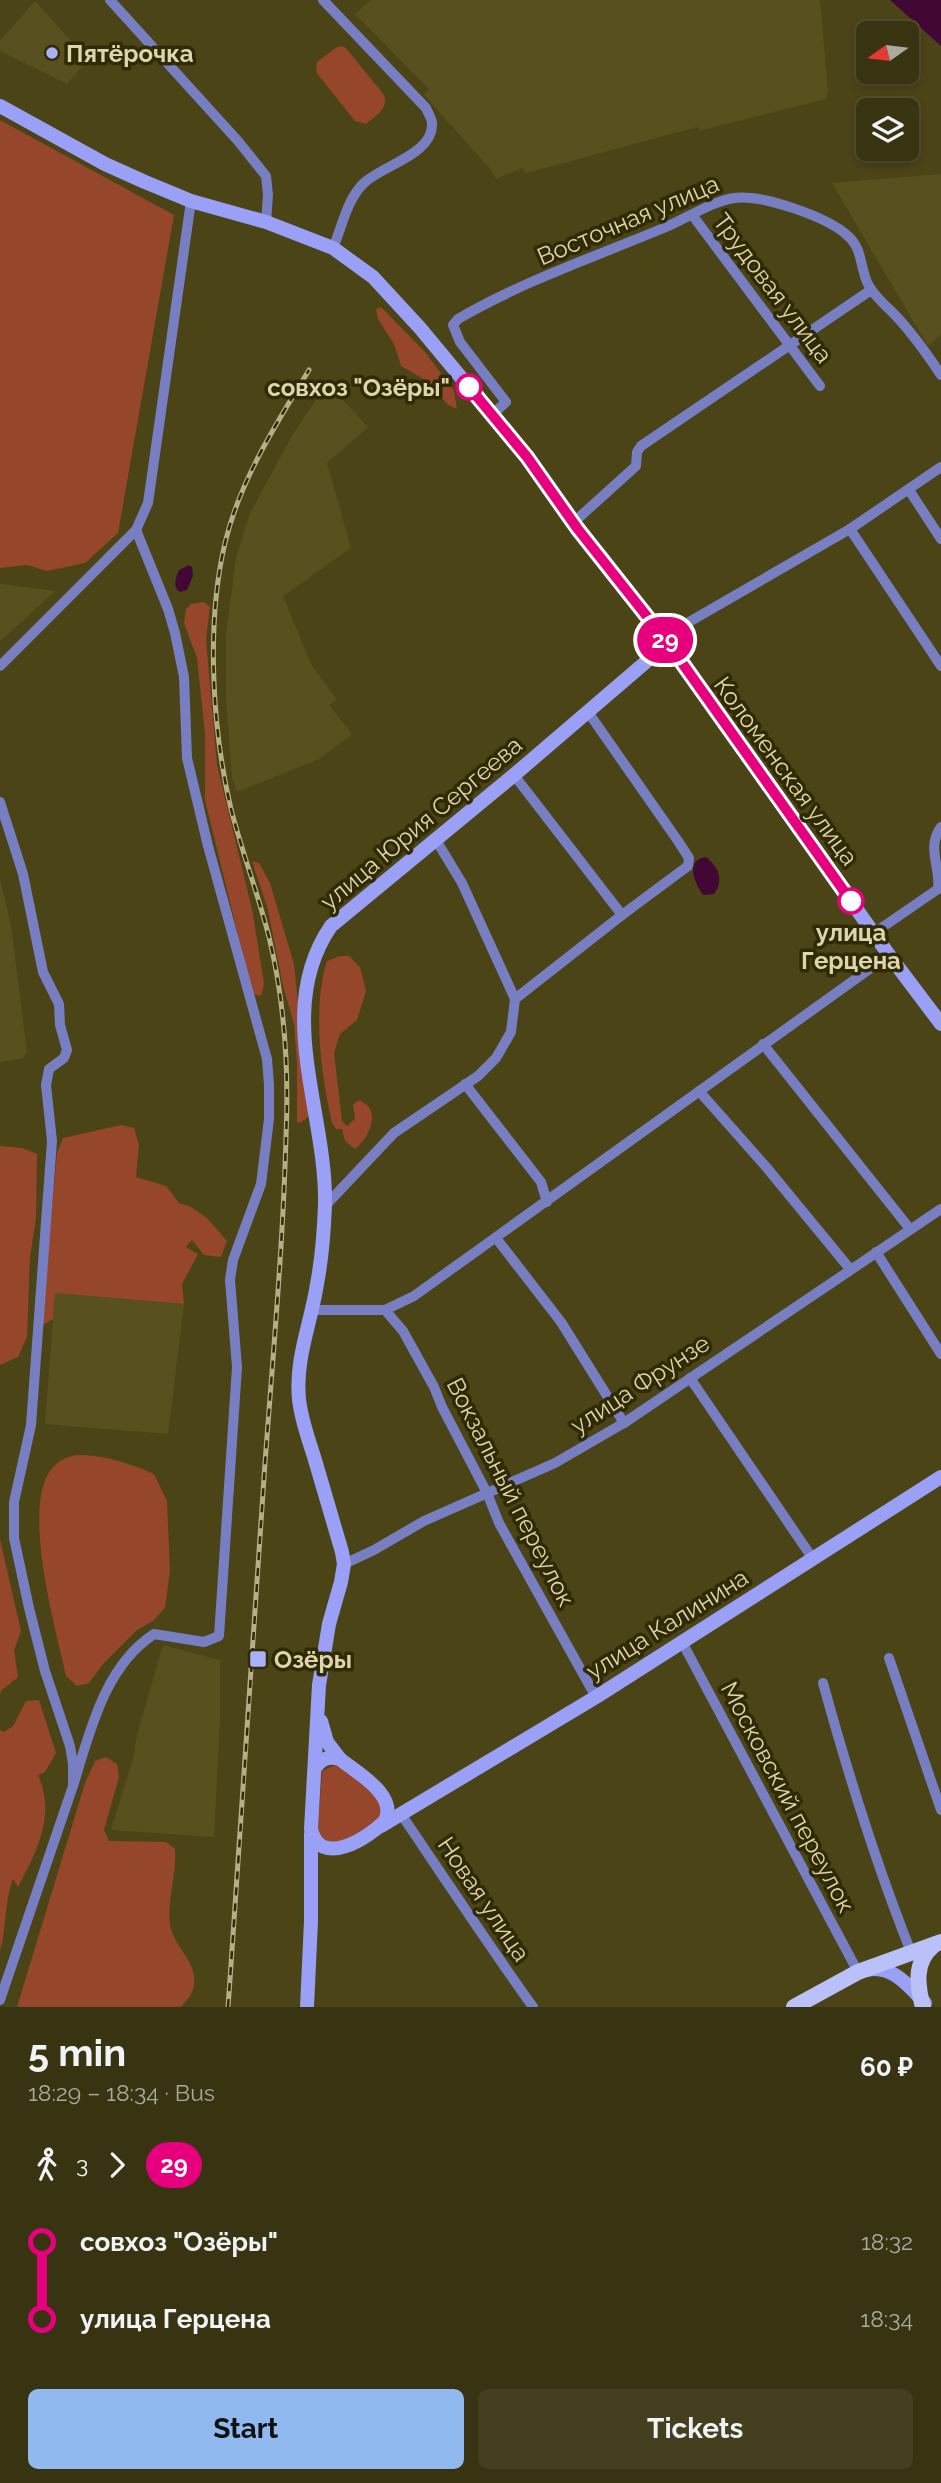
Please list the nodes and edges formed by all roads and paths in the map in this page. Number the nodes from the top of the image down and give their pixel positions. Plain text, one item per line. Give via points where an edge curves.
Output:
1 (110, 0) edge
2 (323, 0) edge
3 (0, 106) edge
4 (191, 201) junction
5 (693, 216) junction
6 (266, 222) junction
7 (333, 248) junction
8 (871, 290) junction
9 (789, 345) junction
10 (941, 375) edge
11 (820, 386) dead end
12 (493, 414) junction
13 (941, 467) edge
14 (909, 490) junction
15 (574, 522) junction
16 (850, 528) junction
17 (136, 530) junction
18 (941, 539) edge
19 (665, 640) junction
20 (0, 666) edge
21 (941, 666) edge
22 (588, 712) junction
23 (514, 775) junction
24 (0, 802) edge
25 (941, 827) edge
26 (436, 840) junction
27 (622, 915) junction
28 (874, 933) junction
29 (889, 955) junction
30 (515, 999) junction
31 (941, 1024) edge
32 (763, 1044) junction
33 (466, 1084) junction
34 (699, 1091) junction
35 (547, 1202) junction
36 (325, 1206) junction
37 (941, 1209) edge
38 (911, 1229) junction
39 (496, 1238) junction
40 (876, 1252) junction
41 (850, 1269) junction
42 (310, 1310) junction
43 (385, 1310) junction
44 (941, 1354) edge
45 (690, 1378) junction
46 (624, 1423) junction
47 (941, 1477) edge
48 (487, 1493) junction
49 (813, 1559) junction
50 (344, 1564) junction
51 (682, 1642) junction
52 (889, 1658) dead end
53 (823, 1683) dead end
54 (596, 1696) junction
55 (317, 1706) junction
56 (340, 1759) junction
57 (315, 1768) junction
58 (73, 1786) junction
59 (382, 1795) junction
60 (415, 1805) junction
61 (941, 1810) edge
62 (401, 1814) junction
63 (380, 1826) junction
64 (312, 1829) junction
65 (939, 1942) edge
66 (911, 1952) junction
67 (858, 1972) junction
68 (0, 2000) edge
69 (924, 2004) edge
70 (307, 2007) edge
71 (533, 2007) edge
72 (794, 2007) edge

1 - 6 street via 266,176
2 - 7 street via 426,108 432,122 424,147 363,183
3 - 4 street, Коломенская улица via 105,164
4 - 6 street, Коломенская улица
4 - 17 street via 148,503
5 - 8 street, Восточная улица via 723,200 755,197 834,226 857,248
5 - 9 street, Трудовая улица
5 - 12 street, Восточная улица via 458,319 453,325 460,342 506,402
6 - 7 street, Коломенская улица
7 - 12 street, Коломенская улица via 394,298
8 - 9 street
8 - 10 street, Восточная улица
9 - 11 street, Трудовая улица
9 - 15 street via 641,446 636,466
12 - 15 street, Коломенская улица
13 - 14 street, улица Юрия Сергеева
14 - 16 street, улица Юрия Сергеева
14 - 18 street
15 - 19 street, Коломенская улица
16 - 19 street, улица Юрия Сергеева
16 - 21 street
17 - 20 street
17 - 58 street via 175,633 184,677 187,758 267,1059 269,1119 261,1184 233,1259 230,1280 237,1367 219,1636 204,1642 154,1634 139,1644 104,1695
19 - 22 street, улица Юрия Сергеева
19 - 28 street, Коломенская улица
22 - 23 street, улица Юрия Сергеева
22 - 27 street via 689,858 688,866
23 - 26 street, улица Юрия Сергеева
23 - 27 street
24 - 58 street via 23,874 43,972 60,1004 67,1050 49,1069 46,1085 52,1141 31,1425 14,1502 14,1538 45,1671 70,1746
25 - 28 street via 934,846 938,889
26 - 30 street via 462,883
26 - 36 street, улица Юрия Сергеева via 331,926 308,974 304,1043
27 - 30 street
28 - 29 street, Коломенская улица
29 - 31 street, Коломенская улица
29 - 32 street
30 - 33 street via 505,1045
32 - 34 street
32 - 38 street
33 - 35 street via 541,1182
33 - 36 street via 394,1133
34 - 35 street
34 - 41 street
35 - 39 street
36 - 42 street, улица Юрия Сергеева
37 - 38 street, улица Фрунзе
38 - 40 street, улица Фрунзе
39 - 43 street via 414,1296
39 - 46 street via 561,1322
40 - 41 street, улица Фрунзе
40 - 44 street
41 - 45 street, улица Фрунзе
42 - 43 street
42 - 50 street, улица Юрия Сергеева via 300,1361 299,1401
43 - 48 street, Вокзальный переулок via 434,1387
45 - 46 street, улица Фрунзе
45 - 49 street
46 - 48 street, улица Фрунзе via 555,1463
47 - 49 street, улица Калинина
48 - 50 street, улица Фрунзе
48 - 54 street, Вокзальный переулок via 499,1523
49 - 51 street, улица Калинина
50 - 55 street, улица Юрия Сергеева via 329,1624
51 - 54 street, улица Калинина
51 - 67 street, Московский переулок
52 - 61 street
53 - 66 street via 883,1880
54 - 60 street, улица Калинина
55 - 56 street via 327,1742
55 - 57 street, улица Юрия Сергеева
56 - 57 street via 323,1759
56 - 59 street
57 - 64 street
58 - 68 street
59 - 60 street via 399,1807
59 - 63 street via 388,1811
60 - 62 street, улица Калинина
62 - 63 street, улица Калинина
62 - 71 street, Новая улица
63 - 64 street via 336,1849 317,1843
64 - 70 street
65 - 66 main road
65 - 69 main road via 920,1961
66 - 67 main road
67 - 69 street via 886,1970
67 - 72 main road

